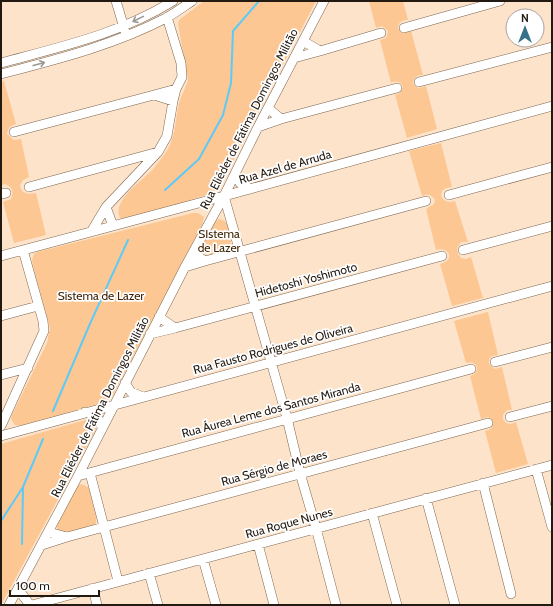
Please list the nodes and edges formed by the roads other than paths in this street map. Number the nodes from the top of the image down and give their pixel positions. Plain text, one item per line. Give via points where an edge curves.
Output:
1 (116, 1) edge
2 (173, 1) edge
3 (192, 1) edge
4 (324, 1) edge
5 (500, 1) edge
6 (167, 17) junction
7 (124, 26) junction
8 (404, 28) dead end
9 (381, 33) dead end
10 (127, 36) junction
11 (303, 42) junction
12 (552, 47) edge
13 (320, 51) junction
14 (294, 58) junction
15 (1, 62) edge
16 (1, 74) edge
17 (419, 82) dead end
18 (397, 88) dead end
19 (176, 89) junction
20 (154, 95) junction
21 (173, 101) junction
22 (552, 106) edge
23 (268, 108) junction
24 (281, 119) junction
25 (258, 127) junction
26 (14, 132) dead end
27 (158, 152) junction
28 (137, 158) junction
29 (121, 162) junction
30 (552, 167) edge
31 (143, 168) junction
32 (234, 174) junction
33 (29, 187) dead end
34 (251, 189) junction
35 (449, 195) dead end
36 (224, 196) junction
37 (426, 201) dead end
38 (195, 204) junction
39 (106, 207) junction
40 (213, 216) junction
41 (113, 226) junction
42 (552, 226) edge
43 (91, 232) junction
44 (23, 250) junction
45 (463, 250) dead end
46 (240, 252) junction
47 (193, 253) junction
48 (1, 256) edge
49 (442, 256) dead end
50 (205, 261) junction
51 (185, 267) junction
52 (552, 286) edge
53 (38, 306) junction
54 (255, 306) junction
55 (1, 316) edge
56 (159, 317) junction
57 (175, 328) junction
58 (150, 334) junction
59 (552, 347) edge
60 (271, 362) junction
61 (495, 362) dead end
62 (28, 368) junction
63 (471, 369) dead end
64 (1, 375) edge
65 (125, 383) junction
66 (143, 397) junction
67 (114, 404) junction
68 (552, 406) edge
69 (85, 412) junction
70 (510, 417) dead end
71 (287, 418) junction
72 (488, 423) dead end
73 (1, 426) edge
74 (102, 428) junction
75 (1, 436) edge
76 (89, 454) junction
77 (552, 465) edge
78 (536, 469) junction
79 (94, 471) junction
80 (300, 473) junction
81 (78, 476) junction
82 (482, 483) junction
83 (426, 498) junction
84 (372, 513) junction
85 (103, 527) junction
86 (552, 527) edge
87 (316, 528) junction
88 (49, 532) junction
89 (67, 537) junction
90 (258, 544) junction
91 (42, 545) junction
92 (203, 559) junction
93 (149, 573) junction
94 (118, 581) junction
95 (93, 588) junction
96 (18, 589) junction
97 (511, 594) dead end
98 (10, 605) edge
99 (35, 605) edge
100 (97, 605) edge
101 (158, 605) edge
102 (216, 605) edge
103 (274, 605) edge
104 (336, 605) edge
105 (397, 605) edge
106 (455, 605) edge

1 - 7 street
2 -> 7 street
3 - 6 street
4 - 11 street, Rua Eliéder de Fátima Domingos Militão
5 - 8 street
6 - 10 street
6 - 19 street via 181,63 182,77
7 - 10 street
7 - 15 street via 87,40
9 - 13 street
16 -> 10 street via 95,49
11 - 13 street
11 - 14 street, Rua Eliéder de Fátima Domingos Militão
12 - 17 street
13 - 14 street
14 - 23 street, Rua Eliéder de Fátima Domingos Militão
18 - 24 street
19 - 20 street
19 - 21 street
20 - 21 street
20 - 26 street
21 - 27 street via 166,136
22 - 34 street, Rua Azel de Arruda
23 - 24 street
23 - 25 street, Rua Eliéder de Fátima Domingos Militão
24 - 25 street
25 - 32 street, Rua Eliéder de Fátima Domingos Militão
27 - 28 street
27 - 31 street
28 - 29 street
28 - 31 street via 144,163
29 - 31 street
29 - 33 street
30 - 35 street
31 - 39 street
32 - 34 street via 240,183
32 - 36 street, Rua Eliéder de Fátima Domingos Militão
34 - 36 street, Rua Azel de Arruda
36 - 38 street, Rua Azel de Arruda
36 - 40 street, Rua Eliéder de Fátima Domingos Militão
36 - 46 street
37 - 46 street
38 - 40 street via 206,208
38 - 41 street, Rua Azel de Arruda
39 - 41 street
39 - 43 street
40 - 47 street, Rua Eliéder de Fátima Domingos Militão
41 - 43 street, Rua Azel de Arruda
42 - 45 street
43 - 44 street, Rua Azel de Arruda
44 - 48 street, Rua Azel de Arruda
44 - 53 street
46 - 50 street
46 - 54 street
47 - 50 street
47 - 51 street, Rua Eliéder de Fátima Domingos Militão
49 - 54 street, Hidetoshi Yoshimoto
50 - 51 street
51 - 56 street, Rua Eliéder de Fátima Domingos Militão
52 - 60 street, Rua Fausto Rodrigues de Oliveira
53 - 55 street
53 - 62 street via 44,331
54 - 57 street, Hidetoshi Yoshimoto
54 - 60 street
56 - 57 street
56 - 58 street, Rua Eliéder de Fátima Domingos Militão
57 - 58 street, Hidetoshi Yoshimoto
58 - 65 street, Rua Eliéder de Fátima Domingos Militão
59 - 61 street
60 - 66 street, Rua Fausto Rodrigues de Oliveira
60 - 71 street
62 - 64 street
62 - 73 street
63 - 71 street, Rua Áurea Leme dos Santos Miranda
65 - 66 street via 131,392
65 - 67 street, Rua Eliéder de Fátima Domingos Militão
66 - 67 street, Rua Fausto Rodrigues de Oliveira
67 - 69 street, Rua Fausto Rodrigues de Oliveira
67 - 74 street, Rua Eliéder de Fátima Domingos Militão
68 - 70 street
69 - 74 street via 96,417
69 - 75 street, Rua Fausto Rodrigues de Oliveira
71 - 79 street, Rua Áurea Leme dos Santos Miranda
71 - 80 street
72 - 80 street, Rua Sérgio de Moraes
74 - 76 street, Rua Eliéder de Fátima Domingos Militão
76 - 79 street
76 - 81 street, Rua Eliéder de Fátima Domingos Militão
77 - 78 street, Rua Roque Nunes
78 - 82 street, Rua Roque Nunes
78 - 86 street
79 - 81 street, Rua Áurea Leme dos Santos Miranda
79 - 85 street
80 - 85 street, Rua Sérgio de Moraes
80 - 87 street
81 - 88 street, Rua Eliéder de Fátima Domingos Militão
82 - 83 street, Rua Roque Nunes
82 - 97 street
83 - 84 street, Rua Roque Nunes
83 - 106 street
84 - 87 street, Rua Roque Nunes
84 - 105 street
85 - 89 street, Rua Sérgio de Moraes
85 - 94 street
87 - 90 street, Rua Roque Nunes
87 - 104 street
88 - 89 street
88 - 91 street, Rua Eliéder de Fátima Domingos Militão
89 - 91 street, Rua Sérgio de Moraes
90 - 92 street, Rua Roque Nunes
90 - 103 street
91 - 96 street, Rua Eliéder de Fátima Domingos Militão
92 - 93 street, Rua Roque Nunes
92 - 102 street
93 - 94 street, Rua Roque Nunes
93 - 101 street
94 - 95 street, Rua Roque Nunes
95 - 99 street, Rua Roque Nunes
95 - 100 street
96 - 98 street, Rua Eliéder de Fátima Domingos Militão
96 - 99 street

